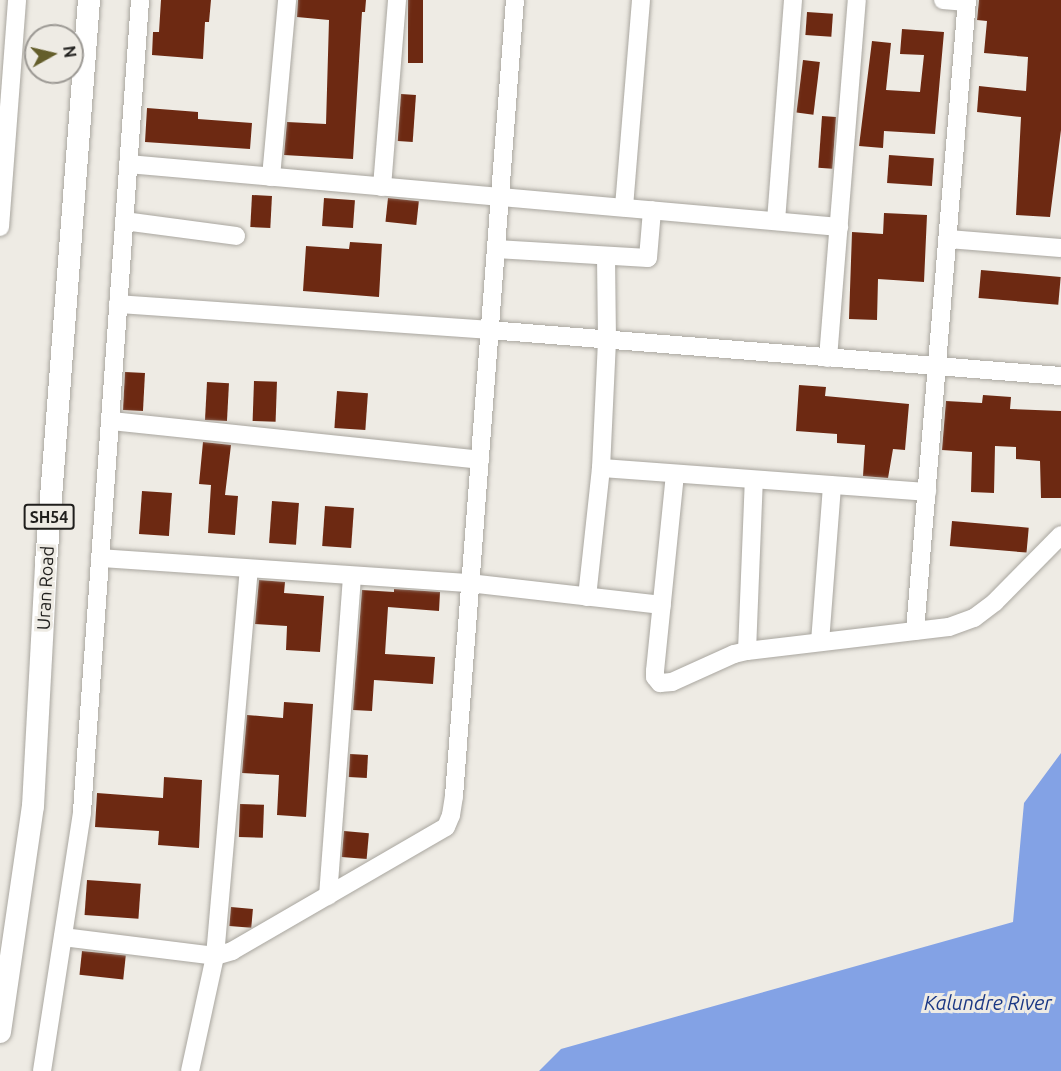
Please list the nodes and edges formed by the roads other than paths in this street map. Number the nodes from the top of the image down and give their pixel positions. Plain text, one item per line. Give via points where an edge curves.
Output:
1 (17, 0) edge
2 (89, 0) edge
3 (140, 0) edge
4 (287, 0) edge
5 (397, 0) edge
6 (515, 0) edge
7 (641, 0) edge
8 (793, 0) edge
9 (858, 0) edge
10 (943, 0) edge
11 (967, 1) edge
12 (3, 154) edge
13 (128, 164) junction
14 (272, 177) junction
15 (382, 187) junction
16 (501, 196) junction
17 (624, 207) junction
18 (652, 210) junction
19 (124, 221) junction
20 (776, 221) junction
21 (0, 227) edge
22 (839, 227) junction
23 (236, 236) dead end
24 (948, 239) junction
25 (1061, 248) edge
26 (496, 249) junction
27 (606, 256) junction
28 (118, 304) junction
29 (489, 330) junction
30 (607, 339) junction
31 (828, 358) junction
32 (937, 366) junction
33 (1061, 376) edge
34 (111, 421) junction
35 (480, 460) junction
36 (601, 468) junction
37 (675, 474) junction
38 (754, 480) junction
39 (832, 485) junction
40 (927, 492) junction
41 (1061, 535) edge
42 (100, 558) junction
43 (249, 569) junction
44 (352, 577) junction
45 (469, 583) junction
46 (587, 597) junction
47 (662, 604) junction
48 (915, 631) junction
49 (820, 642) junction
50 (747, 651) junction
51 (328, 896) junction
52 (63, 937) junction
53 (215, 956) junction
54 (0, 1032) edge
55 (42, 1071) edge
56 (190, 1071) edge

1 - 12 street
2 - 54 main road, Uran Road / SH54 via 47,540 33,806
3 - 13 street
4 - 14 street
5 - 15 street
6 - 16 street
7 - 17 street
8 - 20 street
9 - 22 street
10 - 11 street
11 - 24 street
12 - 21 street
13 - 14 street
13 - 19 street
14 - 15 street
15 - 16 street
16 - 17 street
16 - 26 street
17 - 18 street
18 - 20 street
18 - 27 street via 648,258
19 - 23 street
19 - 28 street
20 - 22 street
22 - 31 street
24 - 25 street
24 - 32 street
26 - 27 street
26 - 29 street
27 - 30 street
28 - 29 street
28 - 34 street
29 - 30 street
29 - 35 street
30 - 31 street
30 - 36 street
31 - 32 street
32 - 33 street
32 - 40 street
34 - 35 street
34 - 42 street
35 - 45 street
36 - 37 street
36 - 46 street
37 - 38 street
37 - 47 street
38 - 39 street
38 - 50 street
39 - 40 street
39 - 49 street
40 - 48 street
41 - 48 street via 974,618 949,627
42 - 43 street
42 - 52 street via 82,812
43 - 44 street
43 - 53 street
44 - 45 street
44 - 51 street
45 - 46 street
45 - 51 street via 449,821 434,836
46 - 47 street
47 - 50 street via 655,671 660,683 672,682
48 - 49 street
49 - 50 street
51 - 53 street via 232,951
52 - 53 street
52 - 55 street
53 - 56 street

